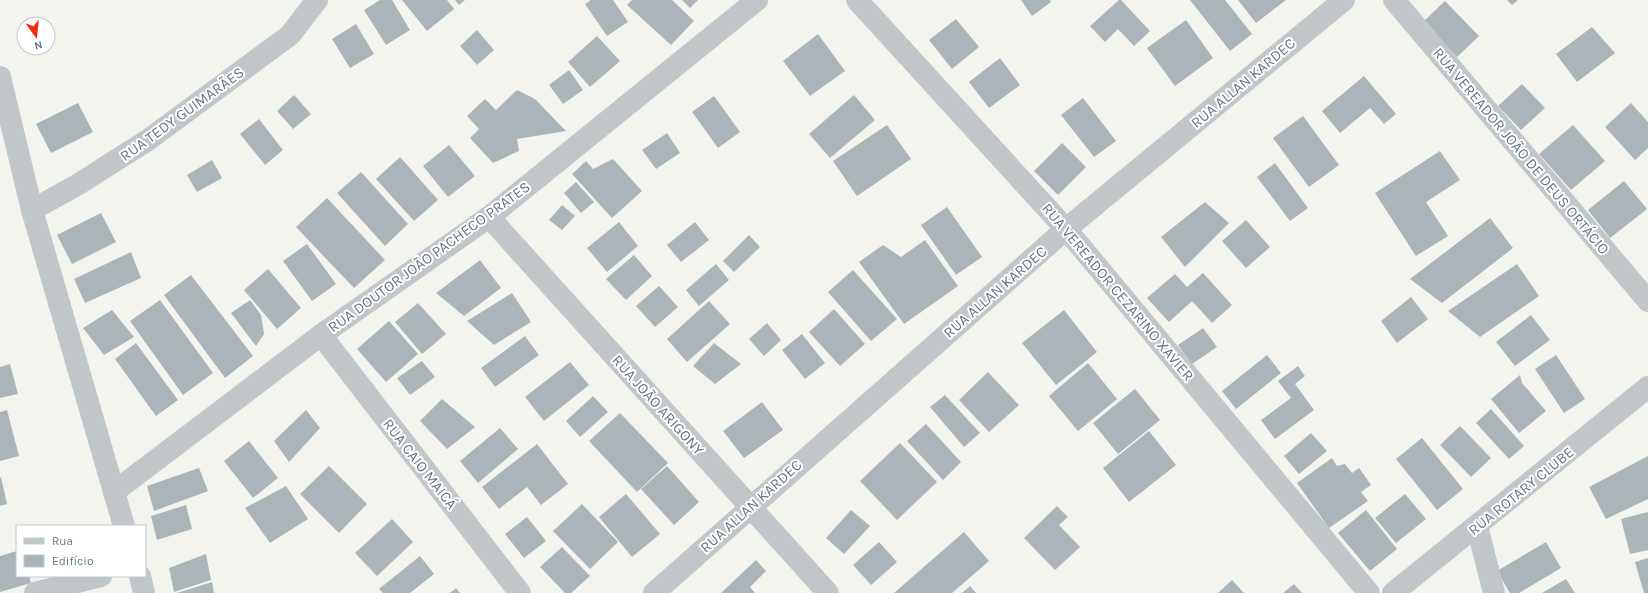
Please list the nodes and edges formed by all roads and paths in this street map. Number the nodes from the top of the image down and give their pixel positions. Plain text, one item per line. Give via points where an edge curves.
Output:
1 (318, 0) edge
2 (758, 0) edge
3 (857, 0) edge
4 (1344, 0) edge
5 (1394, 0) edge
6 (0, 77) edge
7 (32, 210) junction
8 (489, 217) junction
9 (1066, 229) junction
10 (1648, 301) edge
11 (321, 335) junction
12 (1648, 388) edge
13 (114, 492) junction
14 (750, 507) junction
15 (124, 525) edge
16 (1477, 526) junction
17 (97, 577) edge
18 (140, 577) edge
19 (35, 593) edge
20 (144, 593) edge
21 (520, 593) edge
22 (654, 593) edge
23 (828, 593) edge
24 (1370, 593) edge
25 (1393, 593) edge
26 (1494, 593) edge

1 - 7 street, RUA TEDY GUIMARÃES via 290,35 148,140
2 - 8 street, RUA DOUTOR JOÃO PACHECO PRATES
3 - 9 street, RUA VEREADOR CEZARINO XAVIER
4 - 9 street, RUA ALLAN KARDEC
5 - 10 street, RUA VEREADOR JOÃO DE DEUS ORTÁCIO
6 - 7 street
7 - 13 street
8 - 11 street, RUA DOUTOR JOÃO PACHECO PRATES
8 - 14 street, RUA JOÃO ARIGONY
9 - 14 street, RUA ALLAN KARDEC
9 - 24 street, RUA VEREADOR CEZARINO XAVIER
11 - 13 street, RUA DOUTOR JOÃO PACHECO PRATES
11 - 21 street, RUA CAIO MAICÁ
12 - 16 street, RUA ROTARY CLUBE
13 - 15 street
14 - 22 street, RUA ALLAN KARDEC
14 - 23 street, RUA JOÃO ARIGONY
16 - 25 street, RUA ROTARY CLUBE
16 - 26 street
17 - 19 street
18 - 20 street

